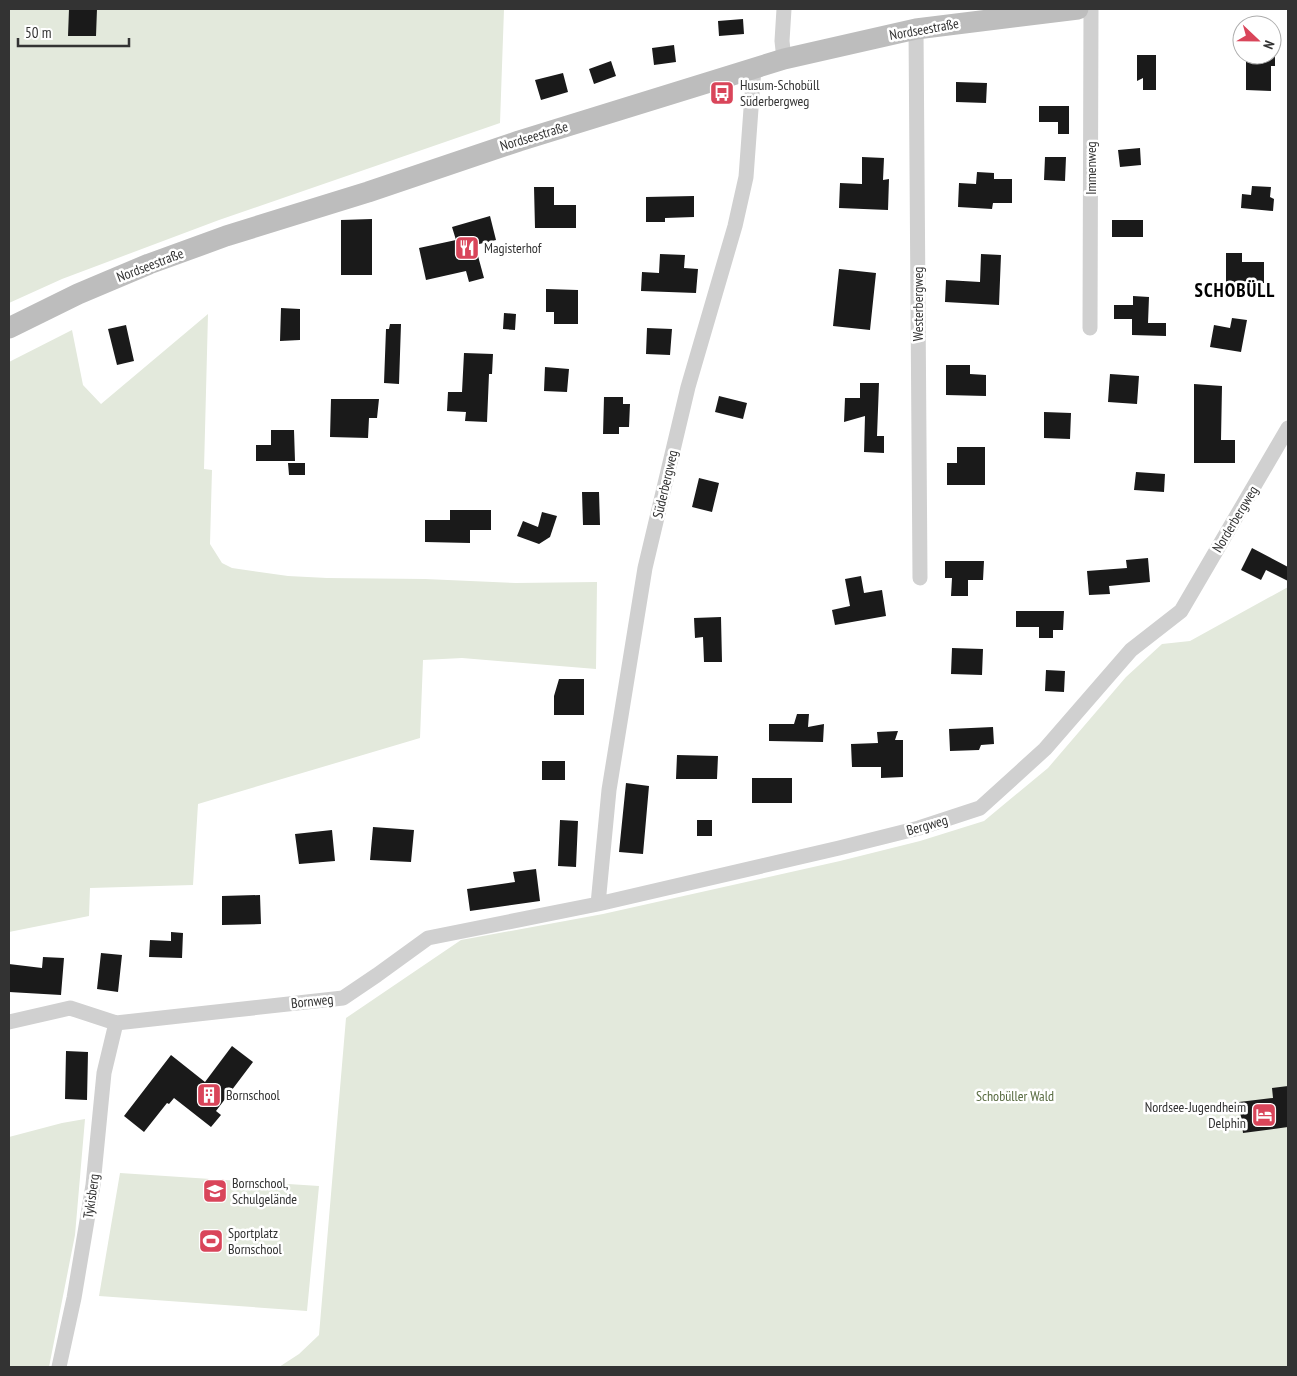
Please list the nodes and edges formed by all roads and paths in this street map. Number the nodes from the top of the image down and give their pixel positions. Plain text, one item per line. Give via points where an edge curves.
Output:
1 (784, 9) edge
2 (1078, 9) edge
3 (1091, 9) edge
4 (916, 29) junction
5 (784, 59) junction
6 (754, 68) junction
7 (9, 328) edge
8 (1090, 328) dead end
9 (1288, 428) edge
10 (920, 578) dead end
11 (1181, 611) joint
12 (598, 904) junction
13 (9, 1022) edge
14 (116, 1023) junction
15 (59, 1367) edge

1 - 5 street
2 - 4 main road, Nordseestraße
3 - 8 street, Immenweg
4 - 5 main road, Nordseestraße
4 - 10 street, Westerbergweg
5 - 6 main road, Nordseestraße
6 - 7 main road, Nordseestraße via 217,239 78,294
6 - 12 street, Süderbergweg via 746,177 688,387 645,568 609,790
9 - 11 street, Norderbergweg
11 - 12 street, Bergweg via 1131,650 1045,749 980,808 919,828
12 - 14 street, Bornweg via 428,938 342,998
13 - 14 street, Bornweg via 70,1008
14 - 15 street, Tykisberg via 104,1073 93,1185

